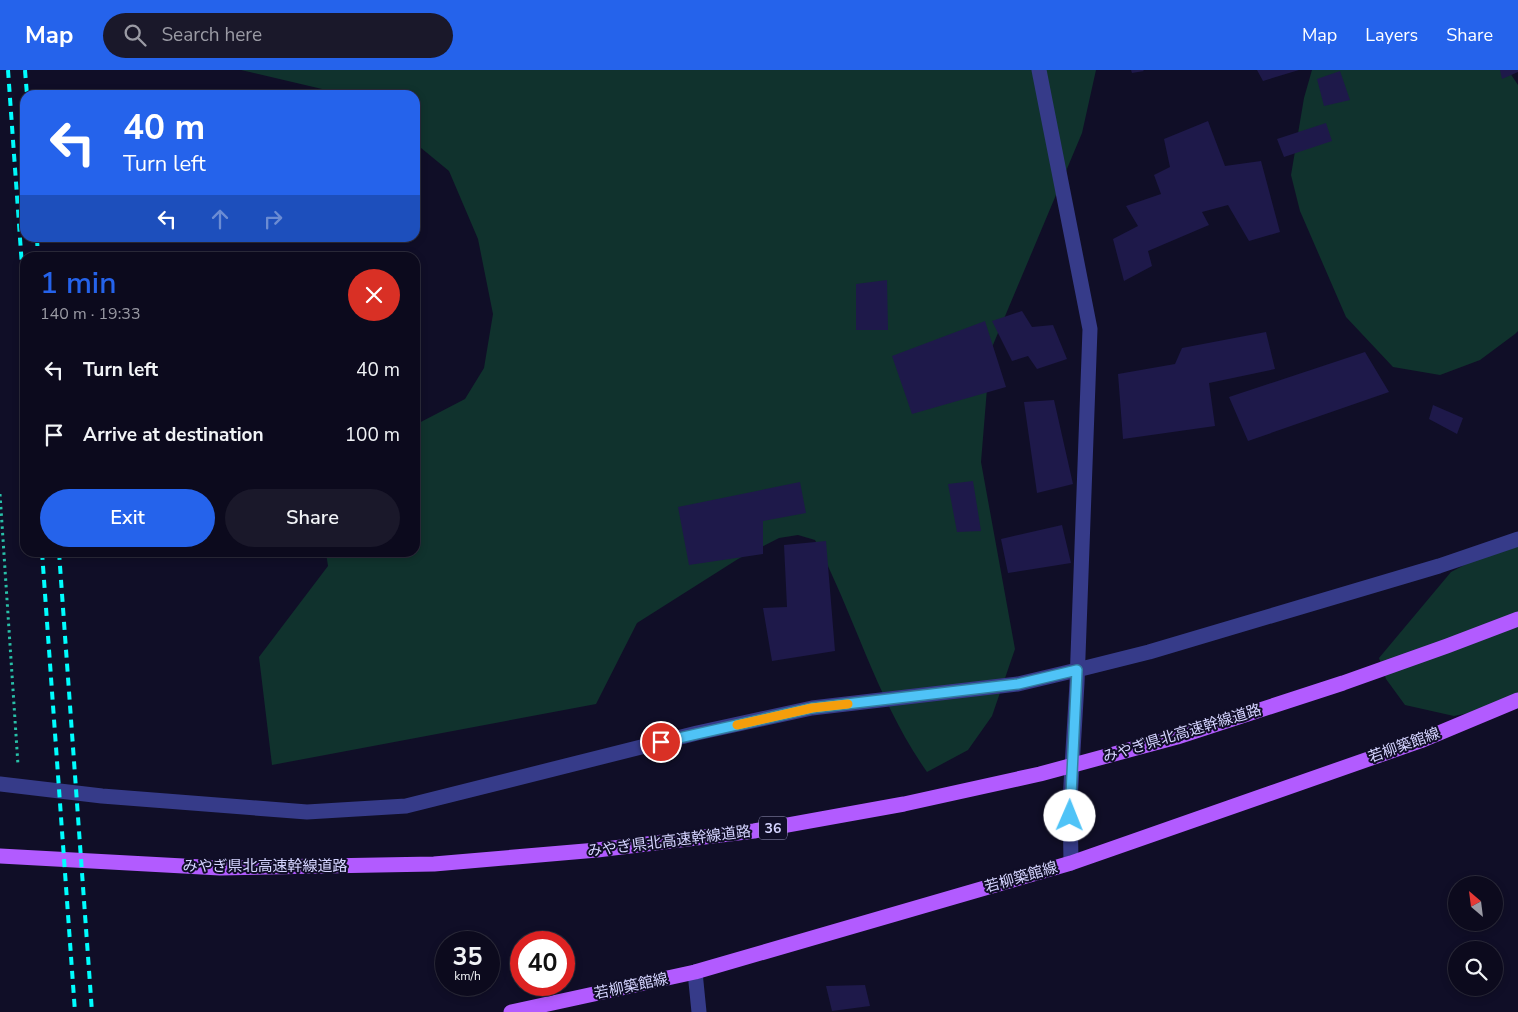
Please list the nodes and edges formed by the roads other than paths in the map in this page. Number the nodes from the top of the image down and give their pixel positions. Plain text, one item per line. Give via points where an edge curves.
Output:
1 (1039, 70) edge
2 (1518, 540) edge
3 (1518, 619) edge
4 (1077, 676) junction
5 (1518, 700) edge
6 (0, 784) edge
7 (0, 856) edge
8 (1070, 863) junction
9 (695, 972) junction
10 (511, 1012) edge
11 (699, 1012) edge

1 - 4 street via 1090,329
2 - 4 street
3 - 7 main road, みやぎ県北高速幹線道路 / 36 via 1343,683 1177,737 1040,774 904,804 754,831 598,850 434,864 220,868
4 - 6 street via 812,708 406,806 307,812 102,796
4 - 8 street
5 - 8 main road, 若柳築館線 via 1420,741
8 - 9 main road, 若柳築館線
9 - 10 main road, 若柳築館線
9 - 11 street

